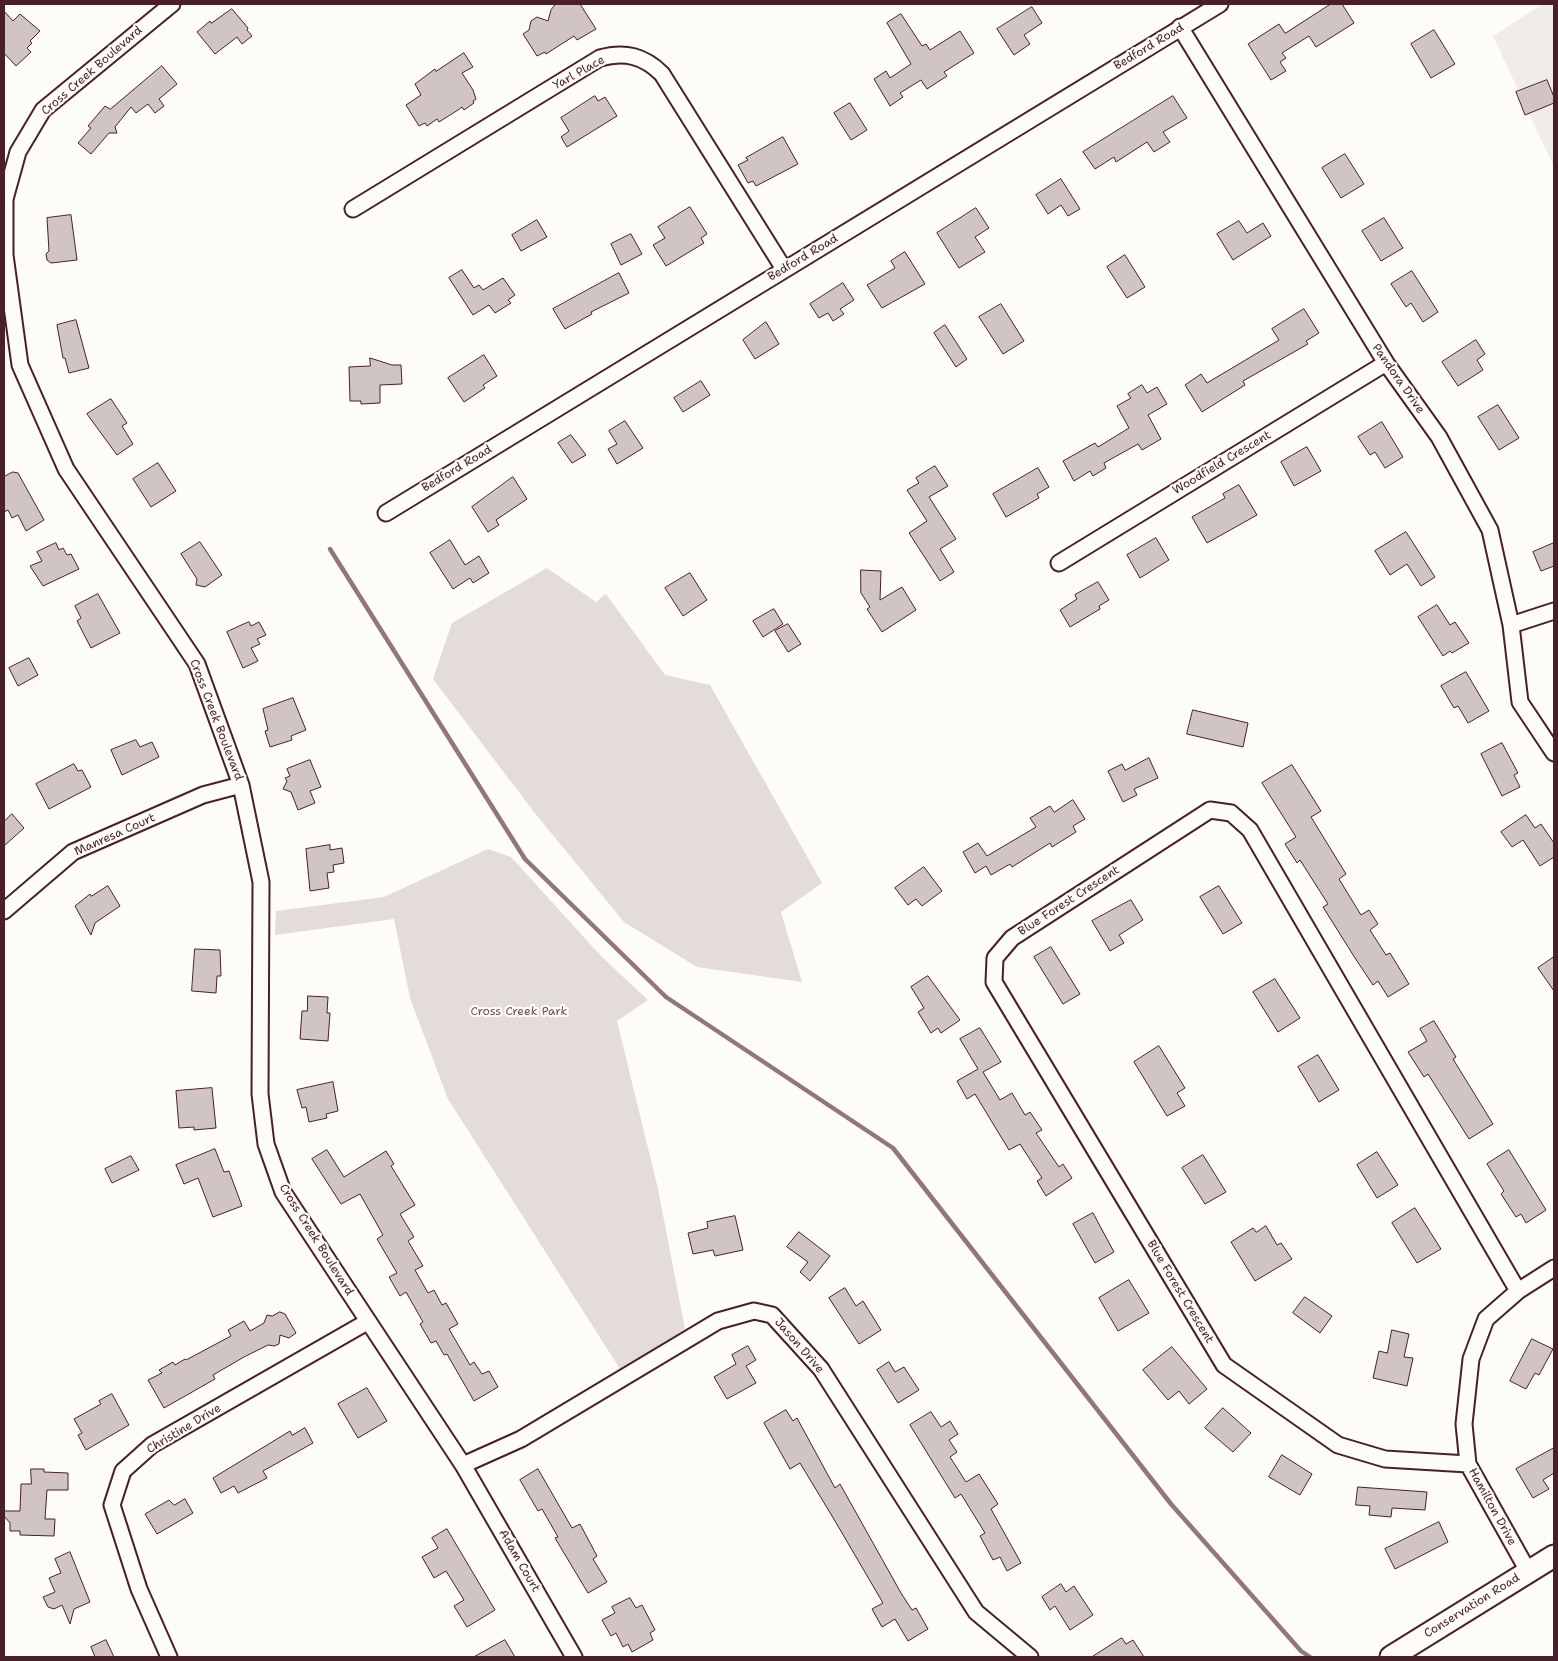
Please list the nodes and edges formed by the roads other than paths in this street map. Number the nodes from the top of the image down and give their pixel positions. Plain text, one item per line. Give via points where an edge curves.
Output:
1 (172, 4) edge
2 (1220, 4) edge
3 (1180, 27) junction
4 (353, 209) dead end
5 (784, 269) junction
6 (1386, 363) junction
7 (386, 513) dead end
8 (1059, 563) dead end
9 (1554, 611) edge
10 (1511, 625) junction
11 (1554, 753) edge
12 (241, 785) junction
13 (4, 911) edge
14 (1554, 1268) edge
15 (1518, 1291) junction
16 (367, 1322) junction
17 (1468, 1464) junction
18 (463, 1465) junction
19 (1554, 1556) edge
20 (1528, 1571) junction
21 (169, 1657) edge
22 (574, 1657) edge
23 (1030, 1657) edge
24 (1391, 1657) edge

1 - 12 street, Cross Creek Boulevard via 43,110 18,152 5,199 6,255 20,365 66,469 197,664
2 - 3 street, Bedford Road
3 - 5 street, Bedford Road
3 - 6 street, Pandora Drive
4 - 5 street, Yarl Place via 600,58 627,54 641,58 662,74
5 - 7 street, Bedford Road
6 - 8 street, Woodfield Crescent
6 - 10 street, Pandora Drive via 1439,437 1490,530
9 - 10 street
10 - 11 street, Pandora Drive via 1520,702
12 - 13 street, Manresa Court via 203,795 73,852
12 - 16 street, Cross Creek Boulevard via 261,882 260,1094 266,1144 283,1192
14 - 15 street, Hamilton Drive
15 - 17 street, Hamilton Drive via 1486,1319 1471,1359 1464,1424
15 - 17 street, Blue Forest Crescent via 1250,830 1231,813 1210,810 1012,938 995,958 994,982 1224,1364 1338,1445 1385,1459
16 - 18 street, Cross Creek Boulevard
16 - 21 street, Christine Drive via 152,1445 123,1471 112,1505 139,1589
17 - 20 street, Hamilton Drive
18 - 22 street, Adam Court
18 - 23 street, Jason Drive via 521,1439 718,1321 754,1311 772,1316 821,1369 976,1612
19 - 20 street, Conservation Road
20 - 24 street, Conservation Road

